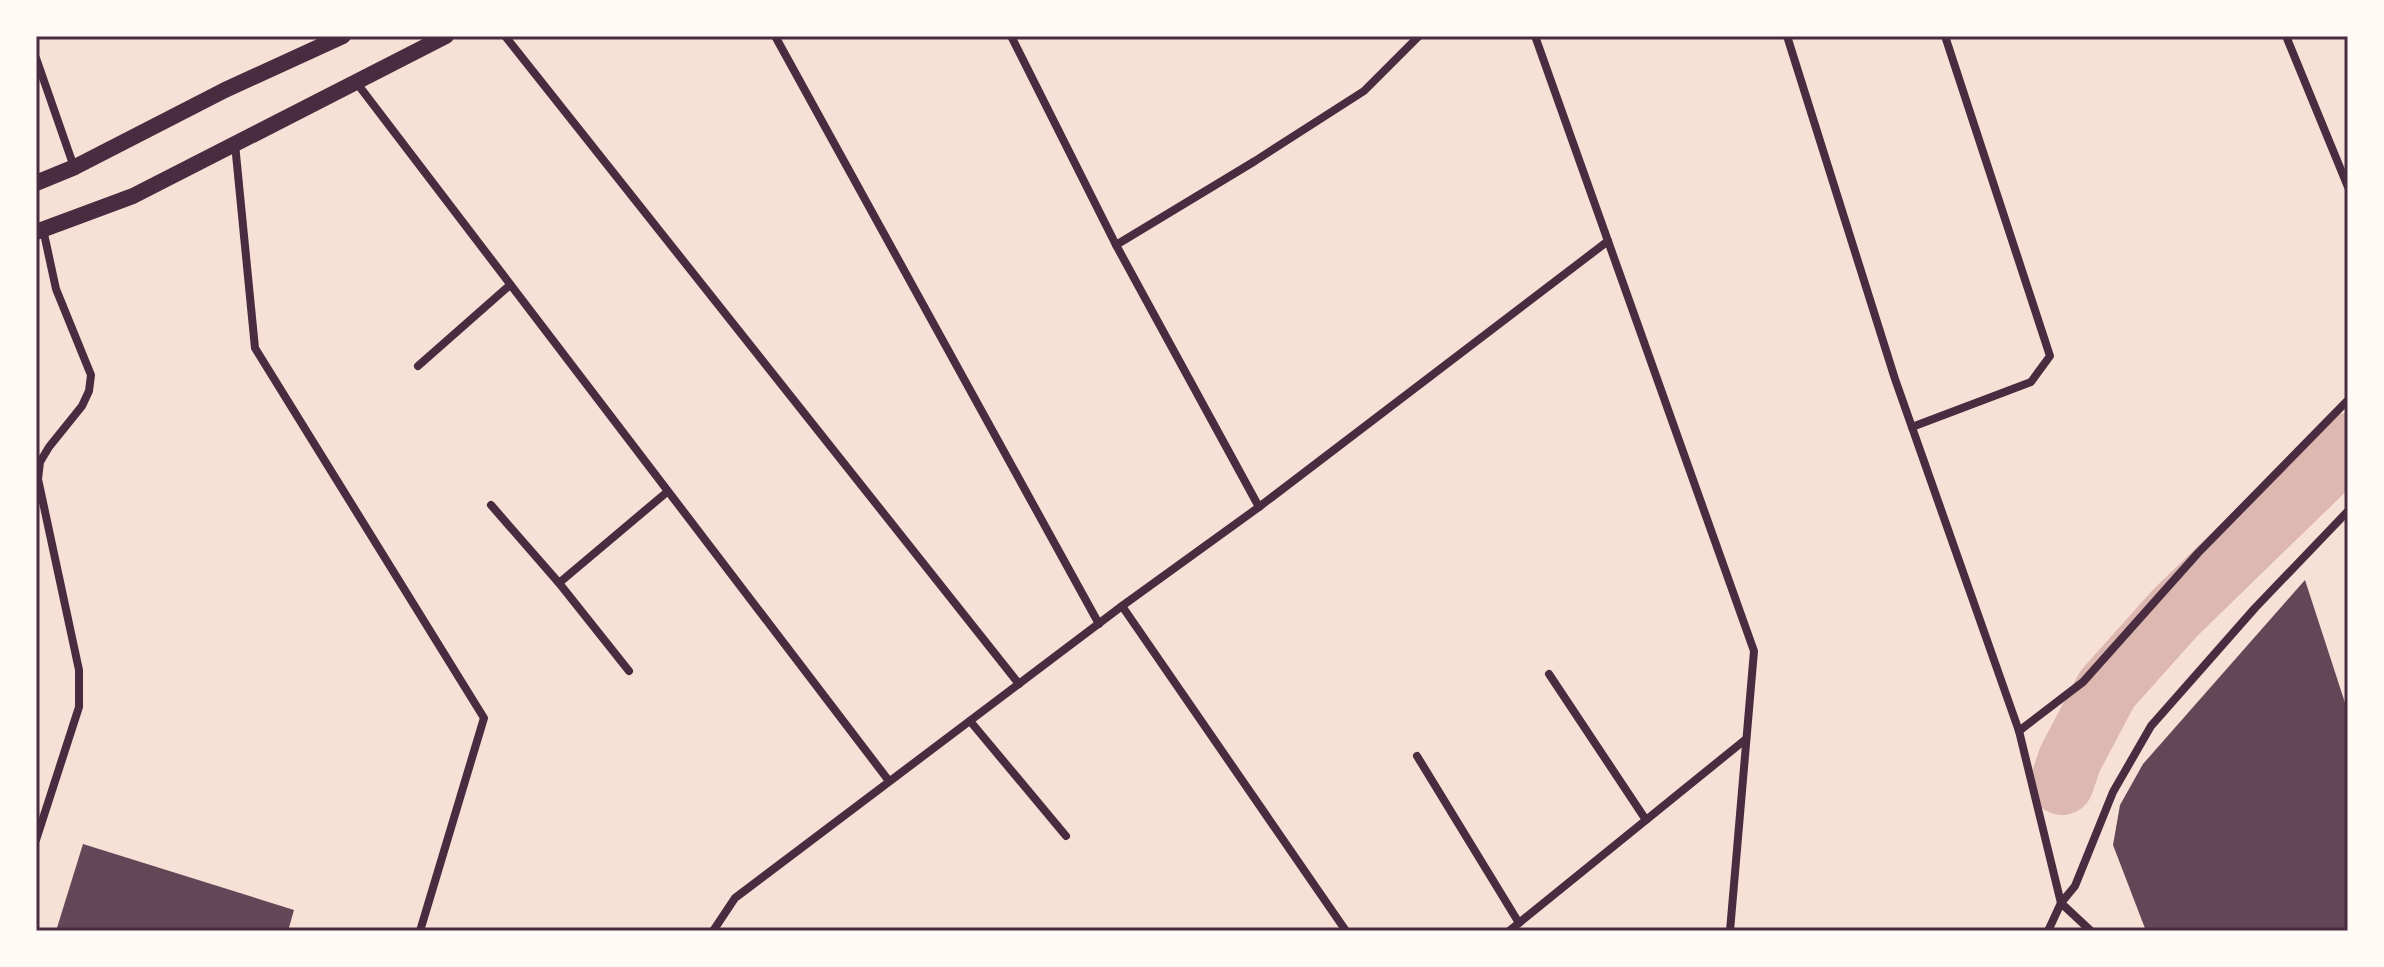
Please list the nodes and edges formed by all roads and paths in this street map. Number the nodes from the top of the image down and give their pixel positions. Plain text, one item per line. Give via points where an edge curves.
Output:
1 (343, 36) edge
2 (446, 36) edge
3 (505, 36) edge
4 (775, 36) edge
5 (1011, 36) edge
6 (1419, 36) edge
7 (1535, 36) edge
8 (1787, 36) edge
9 (1945, 36) edge
10 (2286, 36) edge
11 (36, 58) edge
12 (356, 82) junction
13 (235, 144) junction
14 (75, 167) junction
15 (36, 183) edge
16 (2348, 187) edge
17 (39, 231) edge
18 (1608, 241) junction
19 (1116, 245) junction
20 (510, 285) junction
21 (418, 366) dead end
22 (2348, 400) edge
23 (1912, 427) junction
24 (667, 492) junction
25 (491, 505) dead end
26 (1259, 507) junction
27 (2348, 511) edge
28 (559, 583) junction
29 (1122, 606) junction
30 (1099, 624) junction
31 (629, 671) dead end
32 (1549, 674) dead end
33 (1019, 684) junction
34 (970, 721) junction
35 (2019, 731) junction
36 (1746, 739) junction
37 (1417, 756) dead end
38 (889, 781) junction
39 (1646, 820) junction
40 (1066, 836) dead end
41 (36, 840) edge
42 (2061, 903) junction
43 (1519, 923) junction
44 (420, 931) edge
45 (713, 931) edge
46 (1346, 931) edge
47 (1509, 931) edge
48 (1730, 931) edge
49 (2048, 931) edge
50 (2091, 931) edge

1 - 14 main road
2 - 12 main road
3 - 33 street
4 - 30 street
5 - 19 street
6 - 19 street via 1364,91
7 - 18 street
8 - 23 street
9 - 23 street via 2050,356 2031,382
10 - 16 street
11 - 14 street
12 - 13 main road
12 - 20 street
13 - 17 main road via 133,196
13 - 44 street via 255,348 484,718
14 - 15 main road
17 - 41 street via 91,375 82,406 40,462 38,479 79,670 79,707
18 - 26 street
18 - 36 street via 1754,651
19 - 26 street
20 - 21 street
20 - 24 street
22 - 35 street via 2198,553 2083,682
23 - 35 street
24 - 28 street
24 - 38 street
25 - 28 street
26 - 29 street
27 - 42 street via 2151,726 2113,792 2075,886
28 - 31 street
29 - 30 street
29 - 46 street
30 - 33 street
32 - 39 street
33 - 34 street
34 - 38 street
34 - 40 street
35 - 42 street
36 - 39 street
36 - 48 street
37 - 43 street
38 - 45 street via 735,898
39 - 43 street
42 - 49 street
42 - 50 street
43 - 47 street

